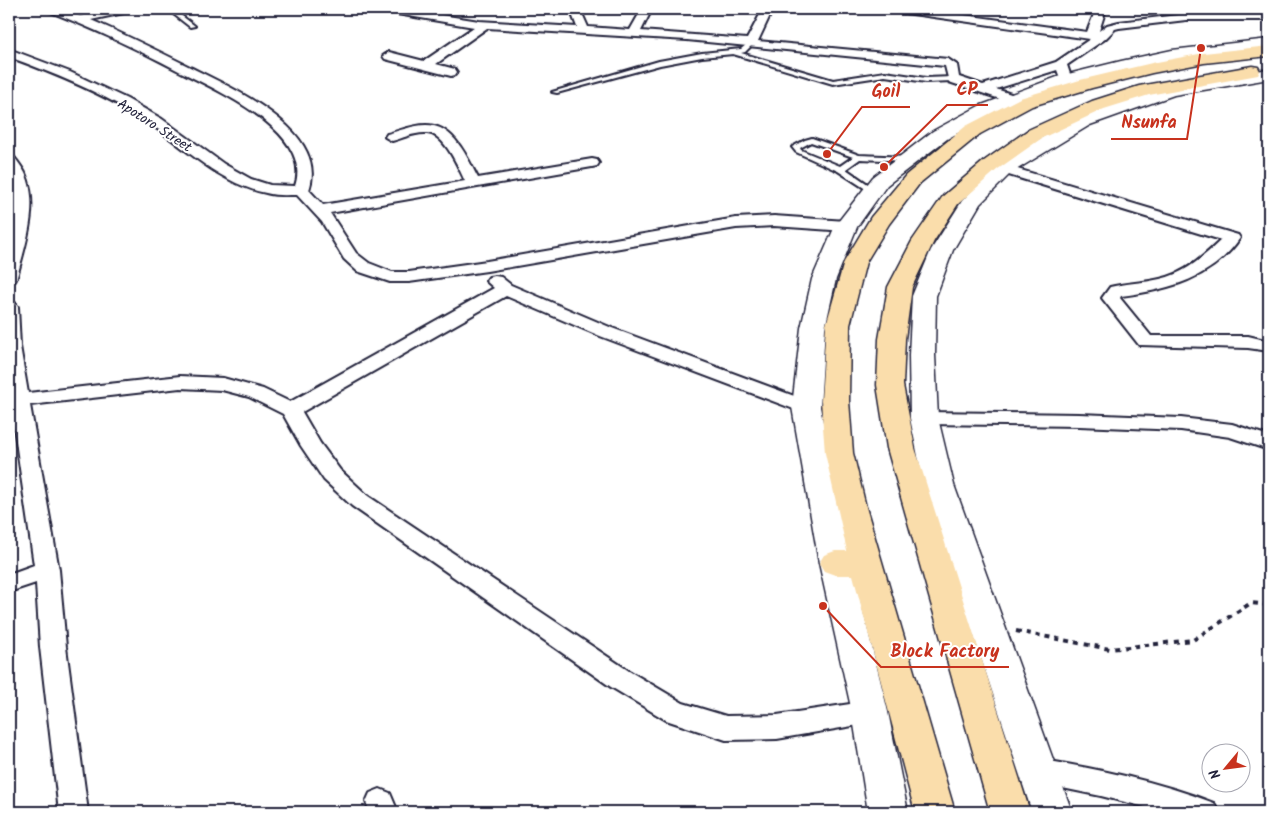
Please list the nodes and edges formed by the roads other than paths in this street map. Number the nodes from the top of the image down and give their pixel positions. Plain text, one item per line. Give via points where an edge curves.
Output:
1 (52, 9) edge
2 (129, 9) edge
3 (170, 9) edge
4 (385, 9) edge
5 (575, 9) edge
6 (647, 9) edge
7 (768, 9) edge
8 (898, 9) edge
9 (1102, 9) edge
10 (1229, 13) edge
11 (1269, 17) edge
12 (81, 19) junction
13 (484, 25) junction
14 (192, 26) dead end
15 (584, 31) junction
16 (633, 34) junction
17 (1097, 36) junction
18 (751, 43) junction
19 (1269, 44) edge
20 (1269, 51) edge
21 (736, 52) junction
22 (9, 53) edge
23 (389, 56) dead end
24 (426, 66) junction
25 (1269, 69) edge
26 (451, 72) dead end
27 (1063, 73) junction
28 (1269, 74) edge
29 (953, 79) junction
30 (984, 89) junction
31 (555, 92) dead end
32 (1012, 99) junction
33 (392, 137) dead end
34 (858, 157) junction
35 (908, 159) junction
36 (9, 160) edge
37 (592, 163) dead end
38 (840, 169) junction
39 (1004, 169) junction
40 (474, 184) junction
41 (872, 191) junction
42 (301, 192) junction
43 (320, 210) junction
44 (846, 226) junction
45 (487, 266) junction
46 (9, 277) edge
47 (504, 289) junction
48 (9, 307) edge
49 (1269, 346) edge
50 (20, 400) junction
51 (806, 407) junction
52 (291, 410) junction
53 (924, 418) junction
54 (1269, 443) edge
55 (834, 563) junction
56 (866, 563) junction
57 (47, 570) junction
58 (9, 583) edge
59 (870, 712) junction
60 (1038, 771) junction
61 (73, 812) edge
62 (888, 812) edge
63 (935, 812) edge
64 (1010, 812) edge
65 (1052, 812) edge
66 (1204, 812) edge

1 - 12 street
2 - 12 street
3 - 14 lane
4 - 13 street
5 - 15 street
6 - 16 street
7 - 18 street
8 - 17 street
9 - 17 street
10 - 11 street
10 - 17 street via 1119,25
12 - 42 street via 218,86 266,115 301,157 306,178
13 - 15 street
13 - 24 street
15 - 16 street
16 - 18 street
17 - 27 street
18 - 21 lane via 743,51
18 - 29 street via 948,63
19 - 27 street
20 - 56 main road via 1152,68 1026,102 965,136 913,179 878,222 855,262 838,325 835,401 839,453
21 - 29 lane via 832,82 885,74 926,80
21 - 31 lane via 674,60
22 - 42 street, Apotoro Street via 114,98 156,122 241,180 262,188
23 - 24 street
24 - 26 street
25 - 64 main road via 1145,90 1098,105 1035,134 991,164 950,200 900,287 892,340 890,385 901,448
27 - 30 street
27 - 32 street
28 - 39 street via 1171,90 1083,121
29 - 30 street
30 - 32 street
32 - 35 street via 940,135
33 - 40 street via 432,130 452,145
34 - 35 lane
34 - 38 lane
34 - 38 lane via 812,140 796,147 798,151
35 - 41 street
36 - 46 street via 22,184 23,206
37 - 40 street
38 - 41 lane
39 - 49 street via 1232,238 1208,262 1183,278 1116,291 1111,298 1146,341 1248,342
39 - 53 street via 972,201 942,250 924,296
40 - 43 street
41 - 44 street
42 - 43 street
43 - 45 street via 350,256 378,274 409,277
44 - 45 street via 774,220 736,223
44 - 51 street via 824,279 813,328
45 - 47 street via 494,281
47 - 51 street via 606,332
47 - 52 street
48 - 50 street via 11,346
50 - 52 street via 180,382 223,384 256,393
50 - 57 street
51 - 55 street
52 - 59 street via 332,475 360,501 675,712 726,728 777,726
53 - 54 street via 1181,424 1232,431
53 - 60 street via 939,486
55 - 56 main road
55 - 59 street
56 - 63 main road
57 - 58 street
57 - 61 street
59 - 62 street
60 - 65 street
60 - 66 street via 1167,798

